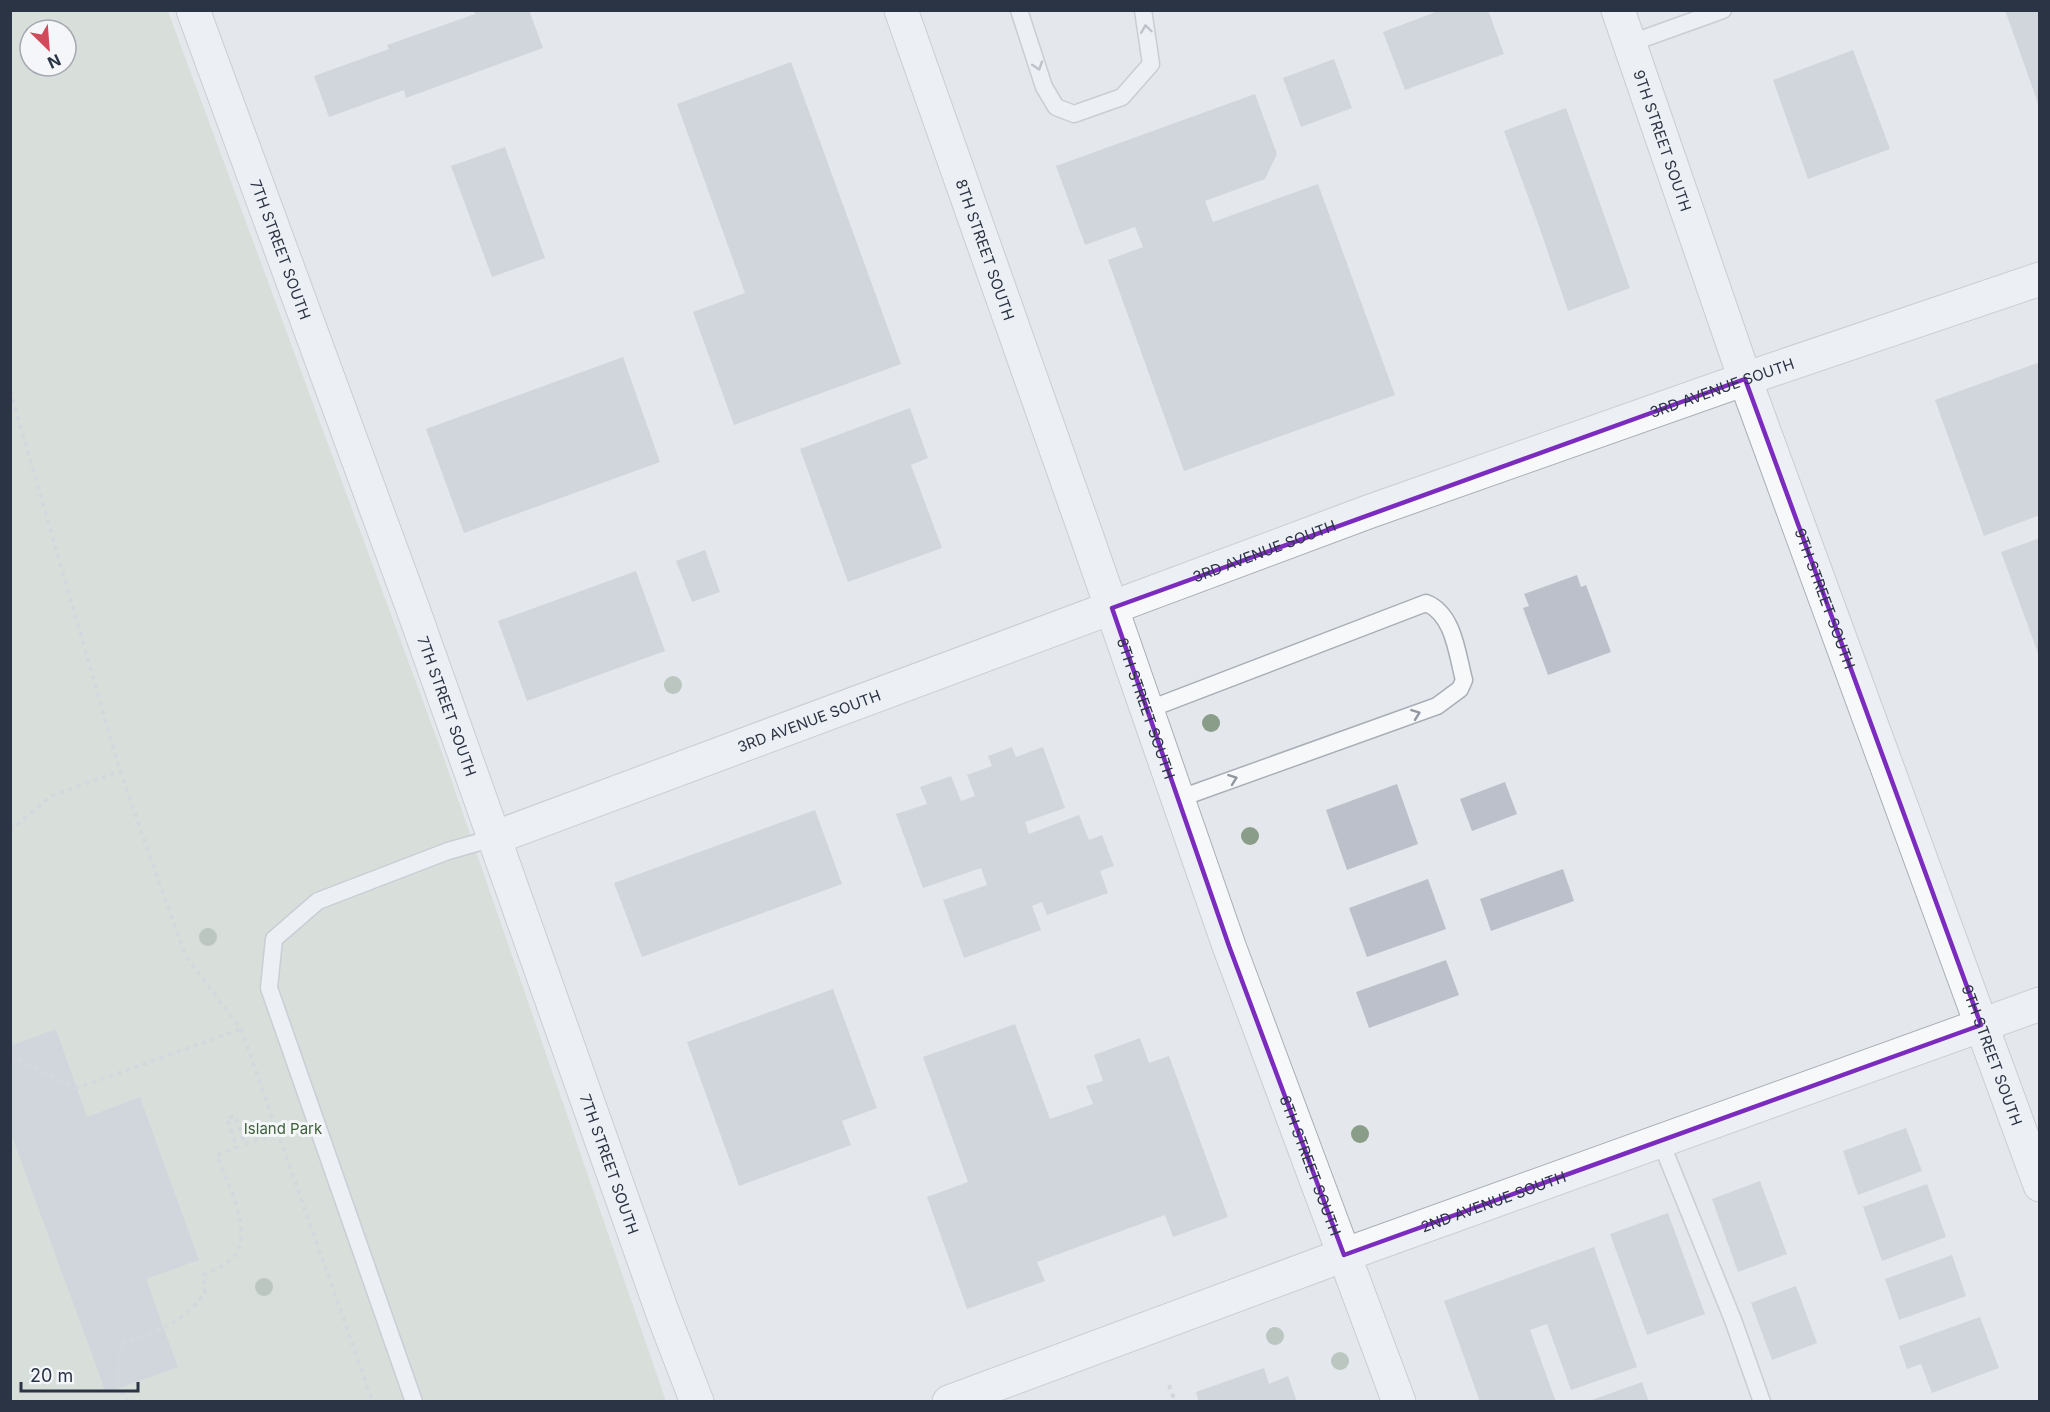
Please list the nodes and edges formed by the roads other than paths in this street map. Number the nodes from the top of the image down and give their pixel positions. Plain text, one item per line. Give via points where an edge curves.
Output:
1 (193, 10) edge
2 (901, 10) edge
3 (1019, 10) edge
4 (1143, 10) edge
5 (1618, 10) edge
6 (1723, 10) edge
7 (1631, 44) junction
8 (2040, 279) edge
9 (1745, 379) junction
10 (1112, 608) junction
11 (1147, 710) junction
12 (1178, 799) junction
13 (494, 838) junction
14 (2040, 1004) edge
15 (1981, 1025) junction
16 (1660, 1140) junction
17 (2040, 1185) edge
18 (1344, 1254) junction
19 (414, 1401) edge
20 (698, 1401) edge
21 (950, 1401) edge
22 (1399, 1401) edge
23 (1762, 1401) edge

1 - 13 street, 7TH STREET SOUTH
2 - 10 street, 8TH STREET SOUTH
3 -> 4 lane via 1044,87 1056,107 1074,114 1122,97 1151,64
5 - 7 street, 9TH STREET SOUTH
6 - 7 lane
7 - 9 street, 9TH STREET SOUTH
8 - 9 street, 3RD AVENUE SOUTH
9 - 10 street, 3RD AVENUE SOUTH via 1368,512
9 - 15 street, 9TH STREET SOUTH
10 - 11 street, 8TH STREET SOUTH
10 - 13 street, 3RD AVENUE SOUTH
11 - 12 street, 8TH STREET SOUTH
12 -> 11 lane via 1437,706 1464,680 1449,624 1437,607 1426,603
12 - 18 street, 8TH STREET SOUTH
13 - 19 lane via 448,851 318,901 274,939 269,988
13 - 20 street, 7TH STREET SOUTH via 663,1314
14 - 15 street, 2ND AVENUE SOUTH
15 - 16 street, 2ND AVENUE SOUTH
15 - 17 street, 9TH STREET SOUTH
16 - 18 street, 2ND AVENUE SOUTH
16 - 23 lane
18 - 21 street, 2ND AVENUE SOUTH
18 - 22 street, 8TH STREET SOUTH

